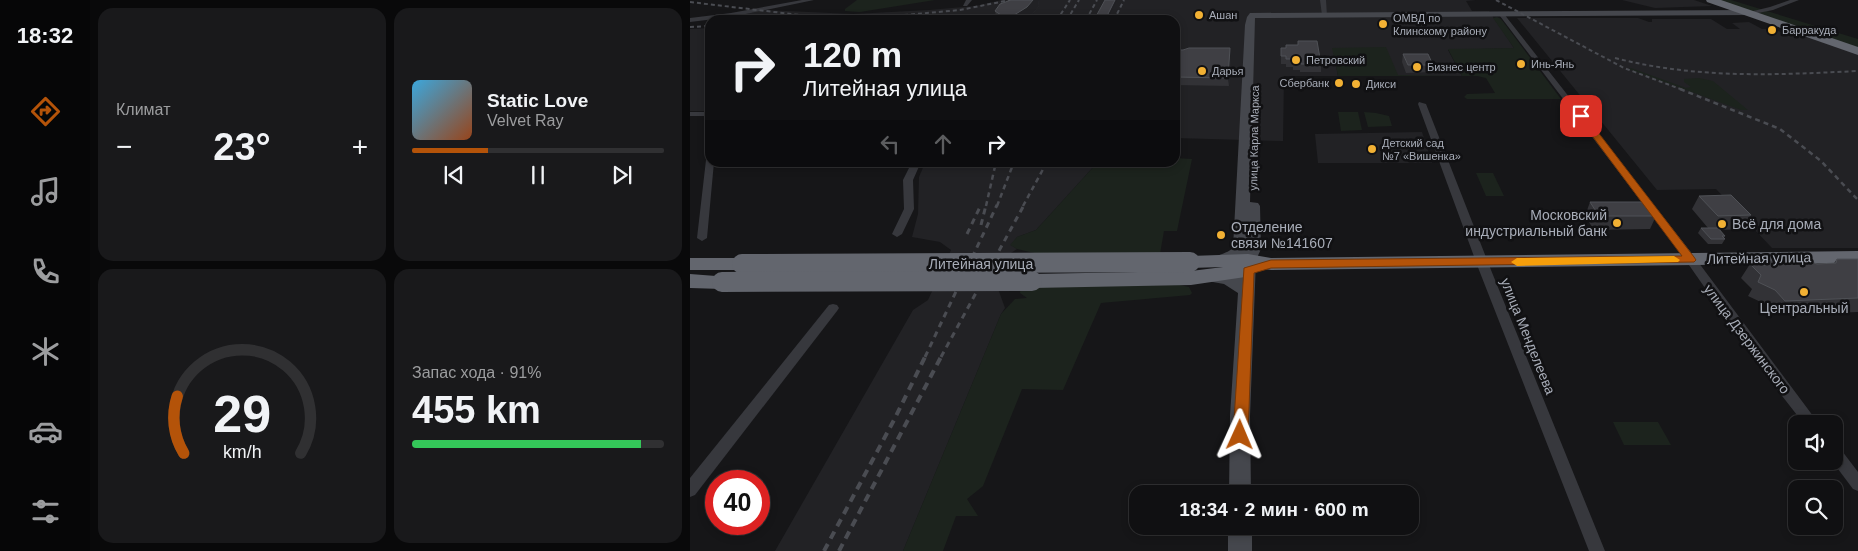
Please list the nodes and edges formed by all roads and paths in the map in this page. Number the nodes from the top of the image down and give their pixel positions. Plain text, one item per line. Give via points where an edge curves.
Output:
1 (811, 0) edge
2 (1323, 0) edge
3 (1711, 0) edge
4 (1736, 0) edge
5 (1796, 0) edge
6 (1767, 10) junction
7 (1748, 13) junction
8 (721, 15) edge
9 (1325, 15) junction
10 (1502, 15) junction
11 (705, 18) edge
12 (690, 20) edge
13 (1838, 32) dead end
14 (1858, 51) edge
15 (1422, 104) dead end
16 (690, 114) edge
17 (705, 114) edge
18 (709, 167) edge
19 (914, 167) edge
20 (898, 234) dead end
21 (702, 238) dead end
22 (1858, 257) edge
23 (1246, 259) junction
24 (1690, 260) junction
25 (1482, 262) junction
26 (690, 264) edge
27 (1202, 269) junction
28 (690, 281) edge
29 (1246, 294) junction
30 (833, 308) dead end
31 (1805, 415) edge
32 (1843, 464) edge
33 (1858, 484) edge
34 (1240, 485) edge
35 (690, 490) edge
36 (1240, 535) edge
37 (1240, 551) edge
38 (1597, 551) edge

1 - 8 street
2 - 9 street
3 - 7 highway
4 - 6 highway
5 - 6 street
6 - 7 street
6 - 13 highway
7 - 10 street
7 - 14 highway
9 - 10 street
9 - 23 street, улица Карла Маркса via 1253,16 1256,18 1253,244
10 - 24 street, улица Дзержинского
11 - 12 street
15 - 25 street, улица Менделеева
16 - 17 street
18 - 21 street
19 - 20 street via 908,180 908,210
22 - 24 highway, Литейная улица
23 - 25 highway, Литейная улица via 1271,264
23 - 27 highway, Литейная улица
23 - 29 street, улица Карла Маркса
24 - 25 highway, Литейная улица
24 - 31 street, улица Дзержинского
25 - 38 street, улица Менделеева
26 - 27 highway, Литейная улица, bridge
27 - 28 highway, Литейная улица, bridge via 1032,281
27 - 29 street via 1239,284
29 - 34 street, улица Карла Маркса
30 - 35 street
32 - 33 street
36 - 37 street

